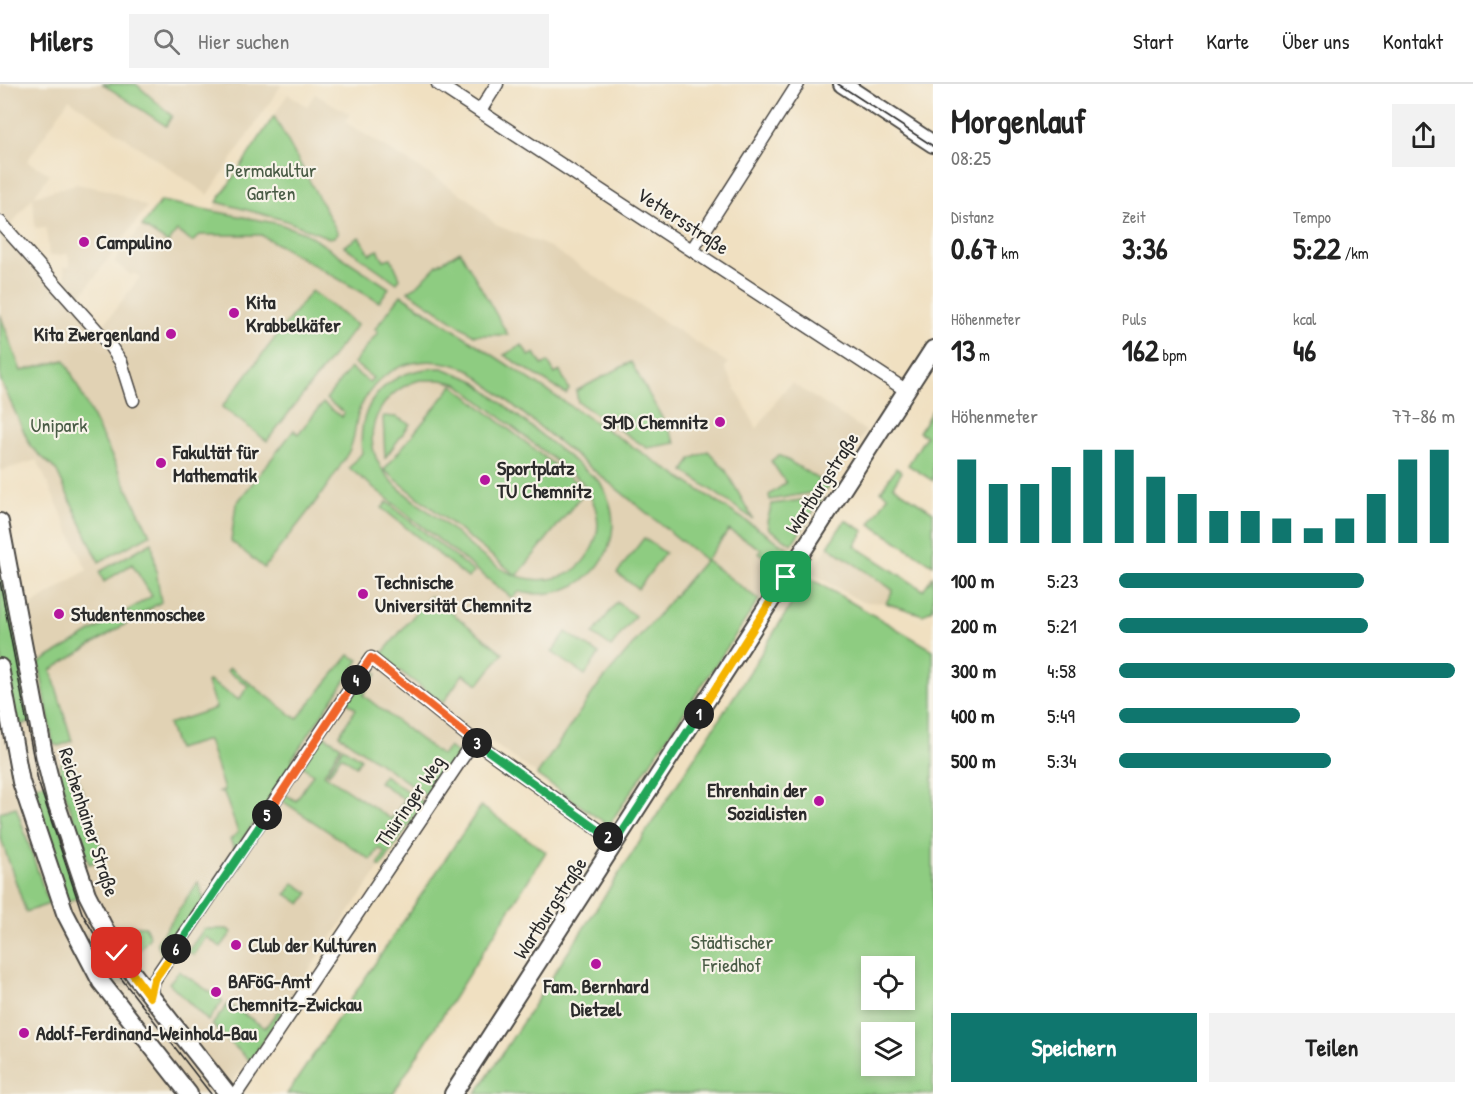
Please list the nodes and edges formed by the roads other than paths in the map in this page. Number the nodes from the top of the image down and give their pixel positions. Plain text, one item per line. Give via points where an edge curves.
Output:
1 (438, 84) edge
2 (497, 84) edge
3 (798, 84) edge
4 (842, 84) edge
5 (480, 111) junction
6 (933, 144) edge
7 (0, 222) edge
8 (692, 250) junction
9 (933, 349) edge
10 (907, 391) junction
11 (133, 400) dead end
12 (0, 522) edge
13 (0, 667) edge
14 (477, 743) junction
15 (616, 842) junction
16 (150, 997) junction
17 (189, 1094) edge
18 (228, 1094) edge
19 (236, 1094) edge
20 (453, 1094) edge

1 - 5 street, Vettersstraße
2 - 5 street
3 - 8 street
4 - 6 street
5 - 8 street, Vettersstraße
7 - 11 street via 108,343 121,362
8 - 10 street, Vettersstraße
9 - 10 street, Wartburgstraße
10 - 15 street, Wartburgstraße
12 - 16 street, Reichenhainer Straße via 55,800 100,922 117,953
13 - 17 street via 21,782 64,913 101,982
14 - 15 street
14 - 16 street via 371,658 154,980
14 - 19 street, Thüringer Weg via 466,752
15 - 20 street, Wartburgstraße
16 - 18 street, Reichenhainer Straße

